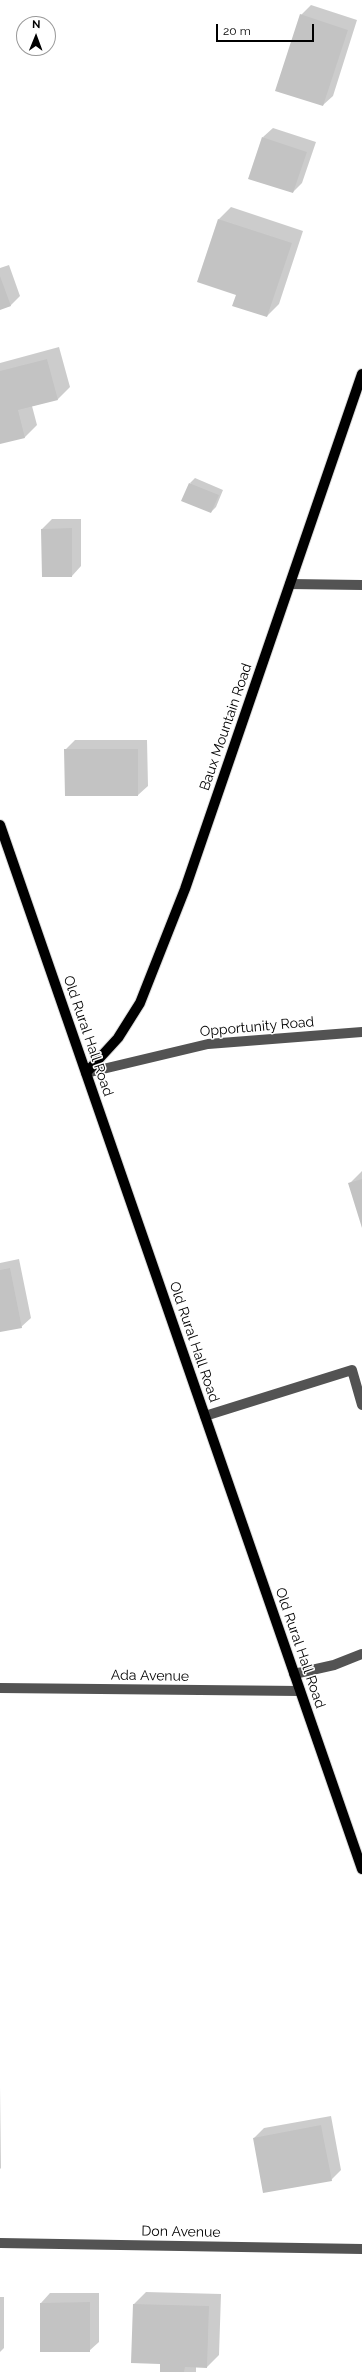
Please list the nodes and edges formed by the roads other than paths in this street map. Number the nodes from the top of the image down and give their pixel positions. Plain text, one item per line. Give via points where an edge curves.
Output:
1 (362, 374) edge
2 (290, 584) junction
3 (362, 585) edge
4 (0, 824) edge
5 (362, 1032) edge
6 (86, 1074) junction
7 (362, 1405) edge
8 (205, 1416) junction
9 (362, 1654) edge
10 (294, 1674) junction
11 (0, 1688) edge
12 (300, 1691) junction
13 (362, 1869) edge
14 (0, 2243) edge
15 (362, 2250) edge

1 - 2 main road, Baux Mountain Road
2 - 3 street
2 - 6 main road, Baux Mountain Road via 185,889 140,1003 118,1038
4 - 6 main road, Old Rural Hall Road
5 - 6 street, Opportunity Road via 208,1044
6 - 8 main road, Old Rural Hall Road
7 - 8 street via 352,1370
8 - 10 main road, Old Rural Hall Road
9 - 10 street via 334,1665
10 - 12 main road, Old Rural Hall Road
11 - 12 street, Ada Avenue
12 - 13 main road, Old Rural Hall Road
14 - 15 street, Don Avenue

